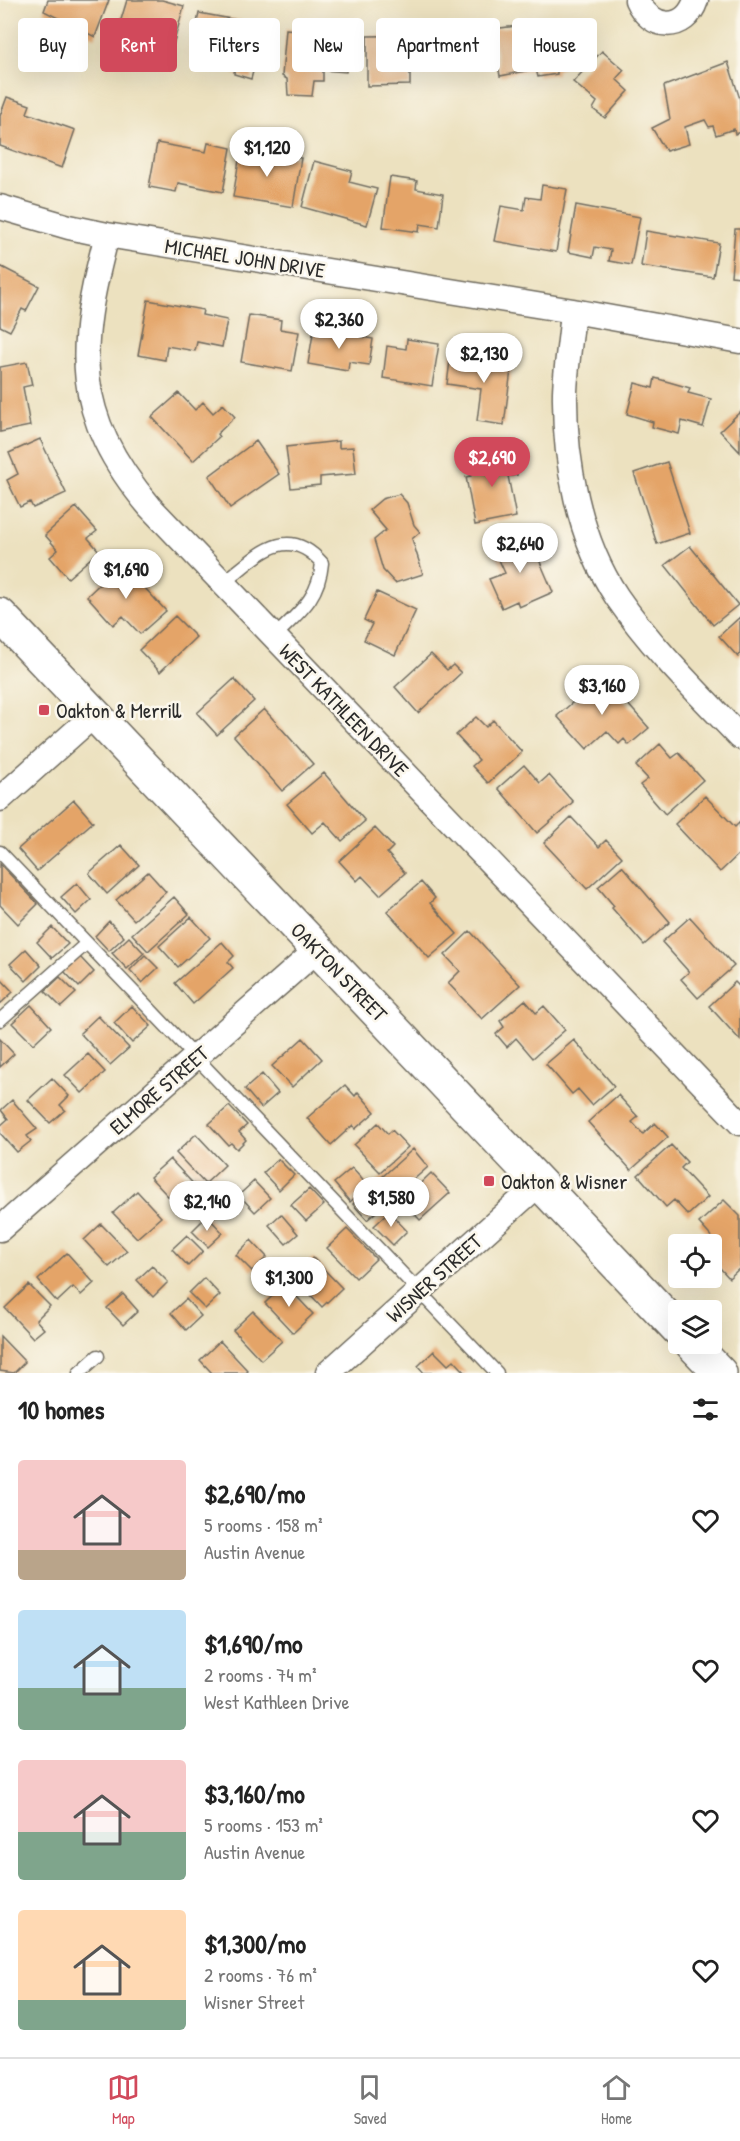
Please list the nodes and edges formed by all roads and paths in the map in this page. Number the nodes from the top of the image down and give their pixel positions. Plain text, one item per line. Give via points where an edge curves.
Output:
1 (637, 0) edge
2 (696, 0) edge
3 (0, 207) edge
4 (107, 235) junction
5 (573, 311) junction
6 (740, 341) edge
7 (223, 583) junction
8 (0, 615) edge
9 (274, 637) junction
10 (94, 715) junction
11 (740, 737) edge
12 (0, 800) edge
13 (0, 852) edge
14 (87, 943) junction
15 (317, 950) junction
16 (0, 1020) edge
17 (196, 1057) junction
18 (740, 1123) edge
19 (540, 1183) junction
20 (0, 1229) edge
21 (420, 1292) junction
22 (668, 1318) edge
23 (702, 1354) edge
24 (98, 1356) dead end
25 (79, 1373) edge
26 (328, 1373) edge
27 (497, 1373) edge
28 (720, 1373) edge

1 - 2 street via 651,19 674,24 693,8
3 - 4 street, MICHAEL JOHN DRIVE
4 - 5 street, MICHAEL JOHN DRIVE
4 - 7 street, WEST KATHLEEN DRIVE via 90,300 86,334 86,369 94,412 106,446 125,477
5 - 6 street, MICHAEL JOHN DRIVE
5 - 11 street via 565,392 568,442 575,489 593,549 616,595 650,642
7 - 9 street, WEST KATHLEEN DRIVE
7 - 9 lane via 270,547 287,542 310,550 322,563 320,581 311,600
8 - 10 main road, OAKTON STREET
9 - 18 street, WEST KATHLEEN DRIVE
10 - 12 street
10 - 15 main road, OAKTON STREET
13 - 14 lane
14 - 16 lane
14 - 17 lane
15 - 17 street, ELMORE STREET
15 - 19 main road, OAKTON STREET
17 - 20 street, ELMORE STREET
17 - 21 lane
19 - 21 street, WISNER STREET
19 - 22 main road, OAKTON STREET
21 - 26 street, WISNER STREET
21 - 27 lane
23 - 28 main road
24 - 25 lane

